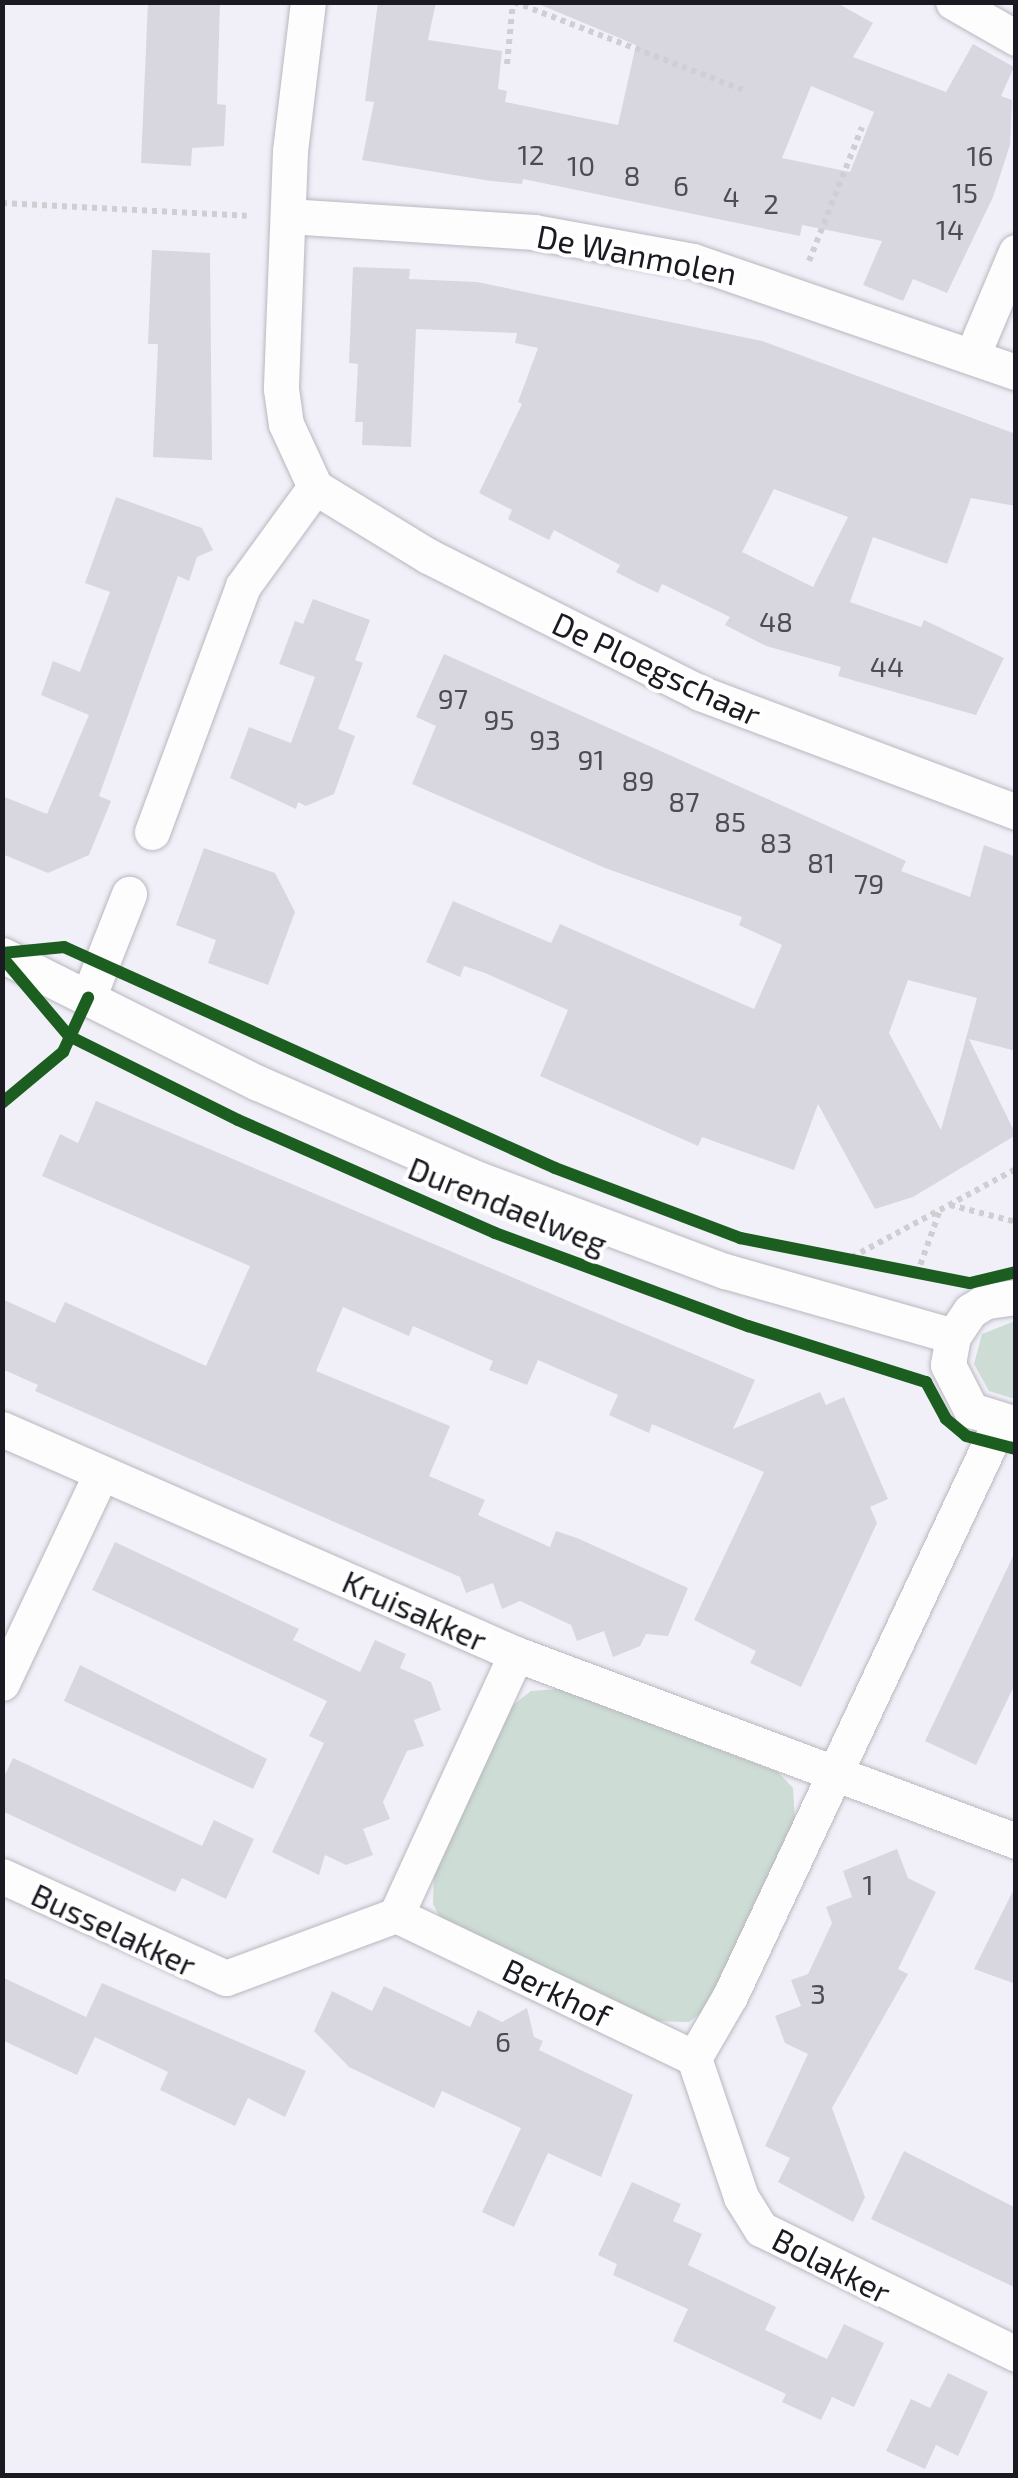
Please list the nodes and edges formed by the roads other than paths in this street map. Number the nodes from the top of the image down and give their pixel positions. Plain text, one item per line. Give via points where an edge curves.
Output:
1 (308, 2) edge
2 (953, 2) edge
3 (1016, 38) edge
4 (288, 218) junction
5 (1016, 252) edge
6 (972, 356) junction
7 (1016, 372) edge
8 (315, 487) junction
9 (1016, 812) edge
10 (152, 832) dead end
11 (129, 894) dead end
12 (2, 955) edge
13 (88, 998) junction
14 (1016, 1298) edge
15 (952, 1336) junction
16 (1007, 1424) edge
17 (2, 1430) edge
18 (100, 1474) junction
19 (516, 1654) junction
20 (2, 1683) edge
21 (834, 1776) junction
22 (1016, 1841) edge
23 (2, 1876) edge
24 (396, 1916) junction
25 (694, 2058) junction
26 (1016, 2354) edge

1 - 4 street
2 - 3 street
4 - 6 street, De Wanmolen via 534,232 693,261
4 - 8 street via 281,389 286,424
5 - 6 street
6 - 7 street, De Wanmolen
8 - 9 street, De Ploegschaar via 428,556 700,693
8 - 10 street via 243,586
11 - 13 street
12 - 13 street, Durendaelweg
13 - 15 street, Durendaelweg via 258,1083 473,1176 725,1270
14 - 15 street via 986,1301
15 - 16 street via 952,1383 971,1410
16 - 21 street
17 - 18 street, Kruisakker
18 - 19 street, Kruisakker
18 - 20 street
19 - 21 street, Kruisakker
19 - 24 street
21 - 22 street, Kruisakker
21 - 25 street
23 - 24 street, Busselakker via 226,1978
24 - 25 street, Berkhof
25 - 26 street, Bolakker via 741,2198 760,2229

